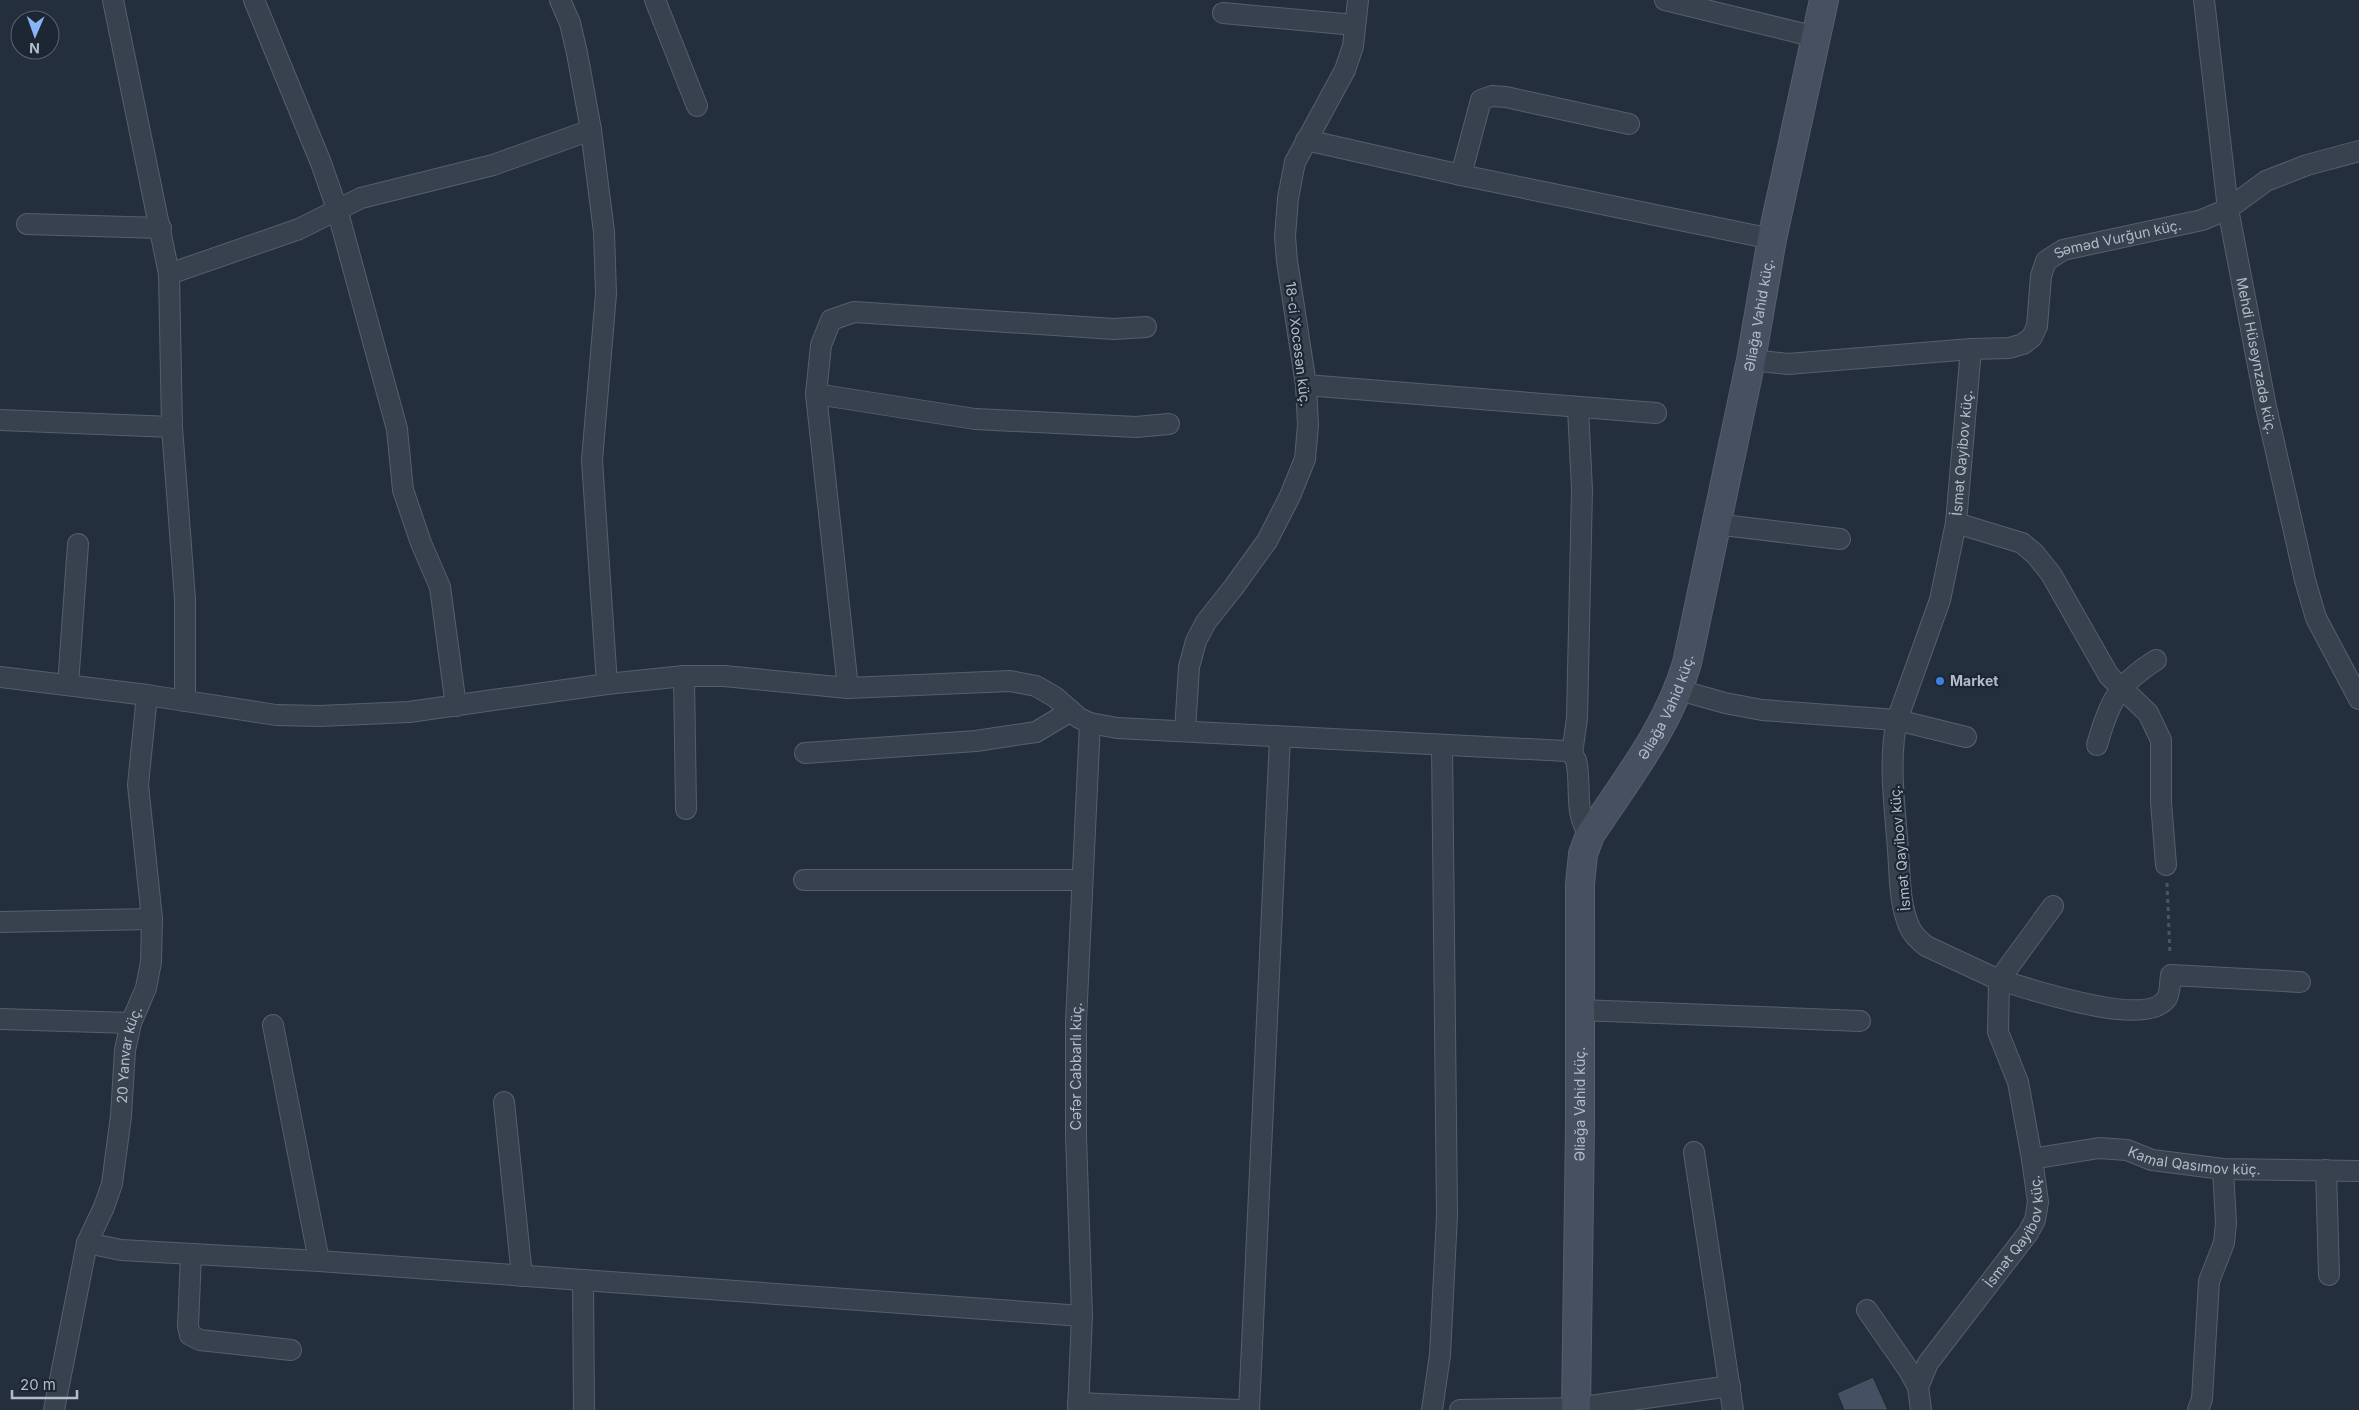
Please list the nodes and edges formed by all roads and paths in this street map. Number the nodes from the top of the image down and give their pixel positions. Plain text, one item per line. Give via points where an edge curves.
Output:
1 (113, 0) edge
2 (254, 0) edge
3 (560, 0) edge
4 (655, 0) edge
5 (1358, 0) edge
6 (1665, 0) edge
7 (1824, 0) edge
8 (2204, 0) edge
9 (1223, 13) dead end
10 (1355, 25) junction
11 (1816, 37) junction
12 (697, 106) dead end
13 (1629, 124) dead end
14 (591, 130) junction
15 (1306, 140) junction
16 (2359, 151) edge
17 (1461, 175) junction
18 (337, 209) junction
19 (2228, 209) junction
20 (27, 224) dead end
21 (161, 228) junction
22 (1772, 239) junction
23 (170, 274) junction
24 (1146, 328) dead end
25 (1971, 349) junction
26 (1751, 360) junction
27 (1306, 385) junction
28 (816, 394) junction
29 (1578, 408) junction
30 (1656, 413) dead end
31 (0, 420) edge
32 (1169, 424) dead end
33 (172, 427) junction
34 (1956, 523) junction
35 (1715, 524) junction
36 (1840, 539) dead end
37 (78, 544) dead end
38 (2156, 660) dead end
39 (2350, 664) edge
40 (684, 676) junction
41 (0, 677) edge
42 (607, 684) junction
43 (68, 685) junction
44 (2121, 687) junction
45 (848, 688) junction
46 (1679, 690) junction
47 (147, 695) junction
48 (2359, 699) edge
49 (185, 701) junction
50 (456, 706) junction
51 (1072, 711) junction
52 (1897, 720) junction
53 (1090, 723) junction
54 (1185, 731) junction
55 (1280, 737) junction
56 (1966, 737) dead end
57 (2097, 744) dead end
58 (1442, 745) junction
59 (805, 753) dead end
60 (1572, 754) junction
61 (686, 808) dead end
62 (1590, 835) junction
63 (2166, 865) joint
64 (804, 880) dead end
65 (1082, 880) junction
66 (2052, 906) dead end
67 (152, 919) junction
68 (0, 922) edge
69 (2171, 975) junction
70 (1999, 980) junction
71 (2300, 982) dead end
72 (1580, 1010) junction
73 (0, 1019) edge
74 (1860, 1021) dead end
75 (131, 1023) junction
76 (273, 1025) dead end
77 (504, 1102) dead end
78 (1694, 1152) dead end
79 (2032, 1159) junction
80 (2223, 1168) junction
81 (2326, 1170) junction
82 (2359, 1171) edge
83 (87, 1243) junction
84 (192, 1254) junction
85 (319, 1261) junction
86 (2329, 1275) dead end
87 (522, 1276) junction
88 (583, 1280) junction
89 (1867, 1310) dead end
90 (1082, 1316) junction
91 (291, 1350) dead end
92 (1730, 1386) junction
93 (1918, 1387) junction
94 (1078, 1406) edge
95 (1576, 1409) edge
96 (54, 1410) edge
97 (584, 1410) edge
98 (1238, 1410) edge
99 (1249, 1410) edge
100 (1432, 1410) edge
101 (1460, 1410) edge
102 (1734, 1410) edge
103 (1921, 1410) edge
104 (2198, 1410) edge

1 - 21 street
2 - 18 street
3 - 14 street via 570,23
4 - 12 street
5 - 10 street, 18-ci Xocəsən küç.
6 - 11 street
7 - 11 street, Əliağa Vahid küç.
8 - 19 street, Mehdi Hüseynzadə küç.
9 - 10 street
10 - 15 street, 18-ci Xocəsən küç. via 1353,46 1345,70
11 - 22 street, Əliağa Vahid küç.
13 - 17 street via 1492,96 1481,100
14 - 18 street via 492,165 361,198
14 - 42 street via 604,232 606,294 592,460
15 - 17 street
15 - 27 street, 18-ci Xocəsən küç. via 1295,162 1285,237
16 - 19 street, Səməd Vurğun küç. via 2307,165 2266,181
17 - 22 street
18 - 23 street via 299,229
18 - 50 street via 397,429 403,490 440,587
19 - 25 street, Səməd Vurğun küç. via 2202,220 2063,250 2046,262 2041,276 2038,326 2032,337 2009,348
19 - 39 street, Mehdi Hüseynzadə küç. via 2266,407 2305,580 2318,624
20 - 21 street
21 - 23 street
22 - 26 street, Əliağa Vahid küç.
23 - 33 street
24 - 28 street via 1114,329 854,312 831,320 821,345
25 - 26 street, Səməd Vurğun küç. via 1788,364
25 - 34 street, İsmət Qayibov küç.
26 - 35 street, Əliağa Vahid küç.
27 - 29 street
27 - 54 street, 18-ci Xocəsən küç. via 1308,425 1305,459 1267,541 1206,622 1196,641 1189,667
28 - 32 street via 975,418 1136,427
28 - 45 street
29 - 30 street
29 - 60 street via 1582,490 1577,718
31 - 33 street
33 - 49 street via 185,600
34 - 44 street via 2022,543 2035,554 2051,574 2109,676
34 - 52 street, İsmət Qayibov küç. via 1940,600
35 - 36 street
35 - 46 street, Əliağa Vahid küç.
37 - 43 street
38 - 44 street
39 - 48 street, Mehdi Hüseynzadə küç.
40 - 42 street
40 - 45 street via 724,676
40 - 61 street
41 - 43 street
42 - 50 street
43 - 47 street
44 - 57 street
44 - 63 street via 2148,713 2162,740 2161,802
45 - 51 street via 1010,681 1036,686
46 - 52 street via 1762,710
46 - 62 street, Əliağa Vahid küç. via 1658,734
47 - 49 street
47 - 67 street, 20 Yanvar küç. via 138,785
49 - 50 street via 276,715 320,716 409,712
51 - 53 street
51 - 59 street via 1036,732 976,741
52 - 56 street
52 - 70 street, İsmət Qayibov küç. via 1892,770 1902,902 1909,926 1926,946
53 - 54 street via 1117,728
53 - 65 street, Cəfər Cabbarlı küç.
54 - 55 street
55 - 58 street
55 - 99 street
58 - 60 street via 1566,750
58 - 100 street via 1447,1215 1440,1356
60 - 62 street via 1578,768 1580,814 1583,827
62 - 72 street, Əliağa Vahid küç. via 1583,854 1580,884
63 - 69 path
64 - 65 street
65 - 90 street, Cəfər Cabbarlı küç. via 1076,1032
66 - 70 street
67 - 68 street
67 - 75 street, 20 Yanvar küç. via 152,962 146,988
69 - 70 street via 2167,998 2157,1006 2128,1009 2096,1007
69 - 71 street
70 - 79 street, İsmət Qayibov küç. via 1998,1032 2018,1082
72 - 74 street
72 - 95 street, Əliağa Vahid küç.
73 - 75 street
75 - 83 street, 20 Yanvar küç. via 125,1050 112,1184
76 - 85 street
77 - 87 street
78 - 92 street
79 - 80 street, Kamal Qasımov küç. via 2099,1148 2127,1150 2152,1160
79 - 93 street, İsmət Qayibov küç. via 2038,1202 2035,1220 1928,1363
80 - 81 street, Kamal Qasımov küç.
80 - 104 street via 2224,1243 2209,1281 2202,1399
81 - 82 street, Kamal Qasımov küç.
81 - 86 street
83 - 84 street via 121,1250
83 - 96 street, 20 Yanvar küç.
84 - 85 street
84 - 91 street via 190,1335 200,1340
85 - 87 street
87 - 88 street
88 - 90 street
88 - 97 street
89 - 93 street
90 - 94 street, Cəfər Cabbarlı küç.
92 - 95 street
92 - 102 street
93 - 103 street
94 - 98 street
95 - 101 street

